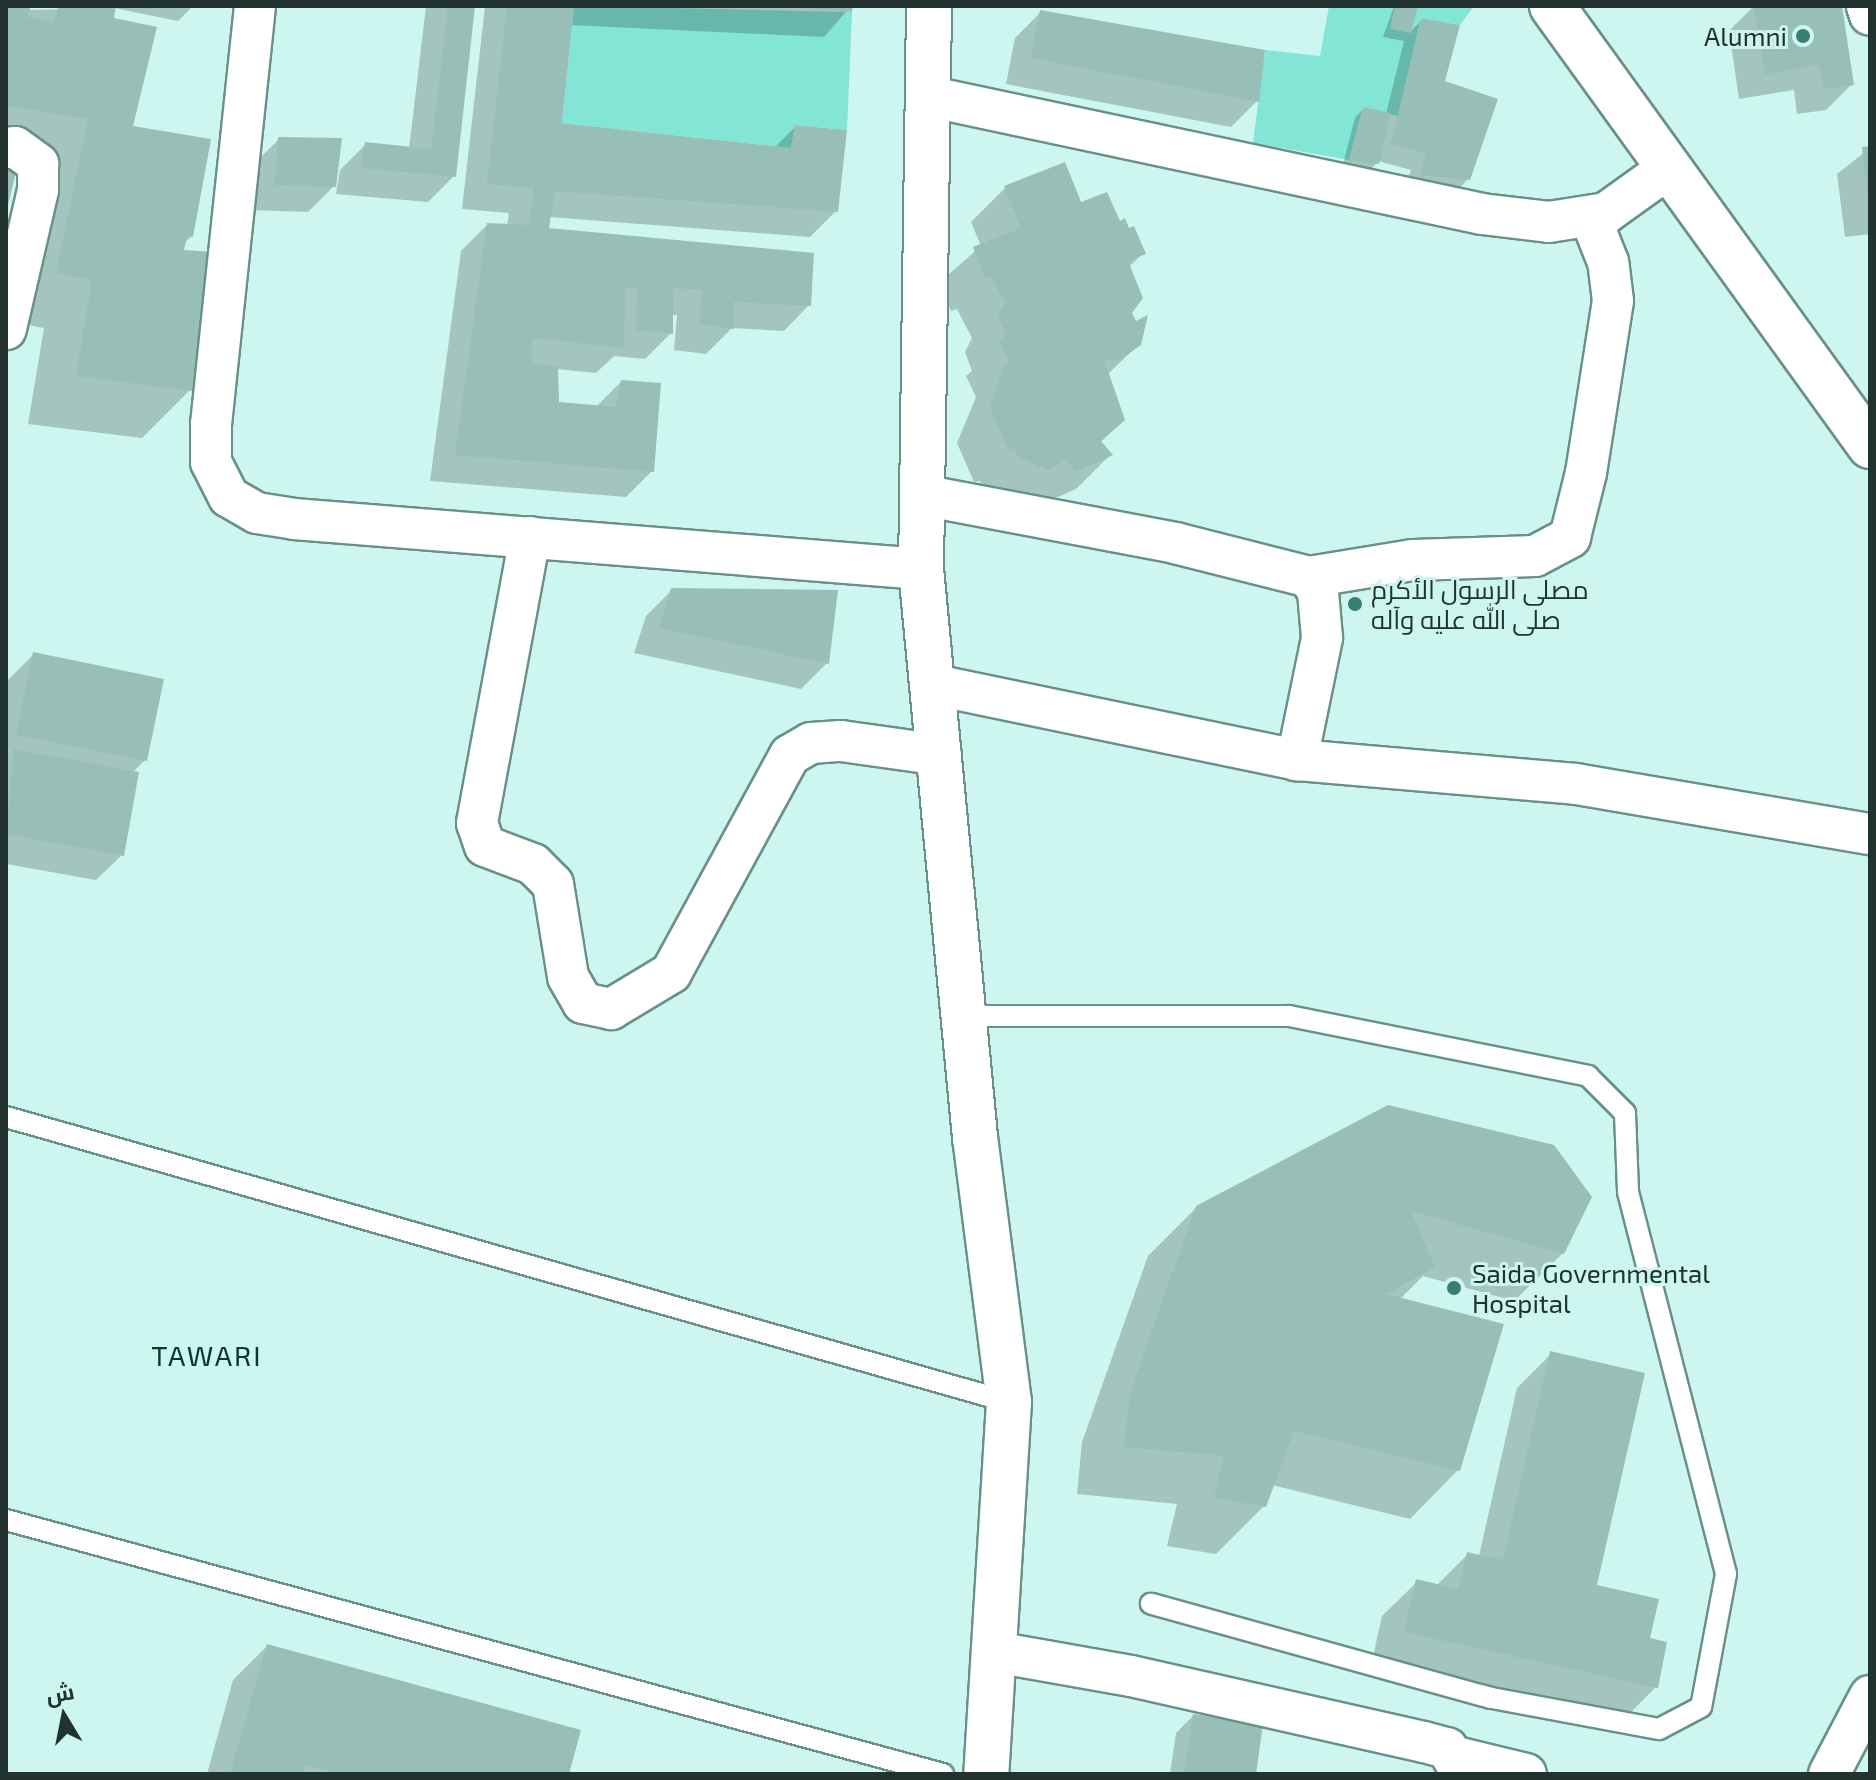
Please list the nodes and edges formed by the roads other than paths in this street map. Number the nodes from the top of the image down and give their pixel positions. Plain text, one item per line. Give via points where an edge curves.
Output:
1 (255, 6) edge
2 (929, 6) edge
3 (1552, 6) edge
4 (1867, 6) edge
5 (1870, 15) edge
6 (927, 96) junction
7 (6, 148) edge
8 (1670, 167) junction
9 (1591, 219) junction
10 (6, 329) edge
11 (1864, 430) edge
12 (922, 495) junction
13 (530, 537) junction
14 (921, 569) junction
15 (1309, 577) junction
16 (935, 685) junction
17 (941, 755) junction
18 (1297, 760) junction
19 (1870, 834) edge
20 (962, 1016) junction
21 (6, 1117) edge
22 (1009, 1402) junction
23 (6, 1520) edge
24 (1151, 1604) dead end
25 (995, 1652) junction
26 (1870, 1696) edge
27 (1459, 1766) edge
28 (943, 1774) edge
29 (986, 1774) edge
30 (1526, 1774) edge
31 (1829, 1774) edge

1 - 13 street via 211,424 211,462 229,497 257,513 294,519
2 - 6 street
3 - 8 street
4 - 5 street
6 - 9 street via 1482,214 1549,222
6 - 12 street
7 - 10 street via 15,147 38,164 38,190
8 - 9 street via 1628,200
8 - 11 street
9 - 15 street via 1608,262 1613,301 1586,473 1570,537 1535,556 1399,561
12 - 14 street
12 - 15 street via 1175,543
13 - 14 street
13 - 17 street via 477,823 485,846 533,864 553,884 568,977 583,1003 611,1009 671,973 790,755 811,743 841,741
14 - 16 street
15 - 18 street via 1318,592 1322,638
16 - 17 street
16 - 18 street
17 - 20 street
18 - 19 street via 1576,784
20 - 22 street
20 - 24 lane via 1289,1016 1588,1076 1625,1113 1628,1192 1726,1574 1701,1707 1659,1729 1537,1706
21 - 22 lane
22 - 25 street
23 - 28 lane
25 - 27 street via 1131,1676 1424,1742 1447,1748
25 - 29 street
26 - 31 street
27 - 30 street

